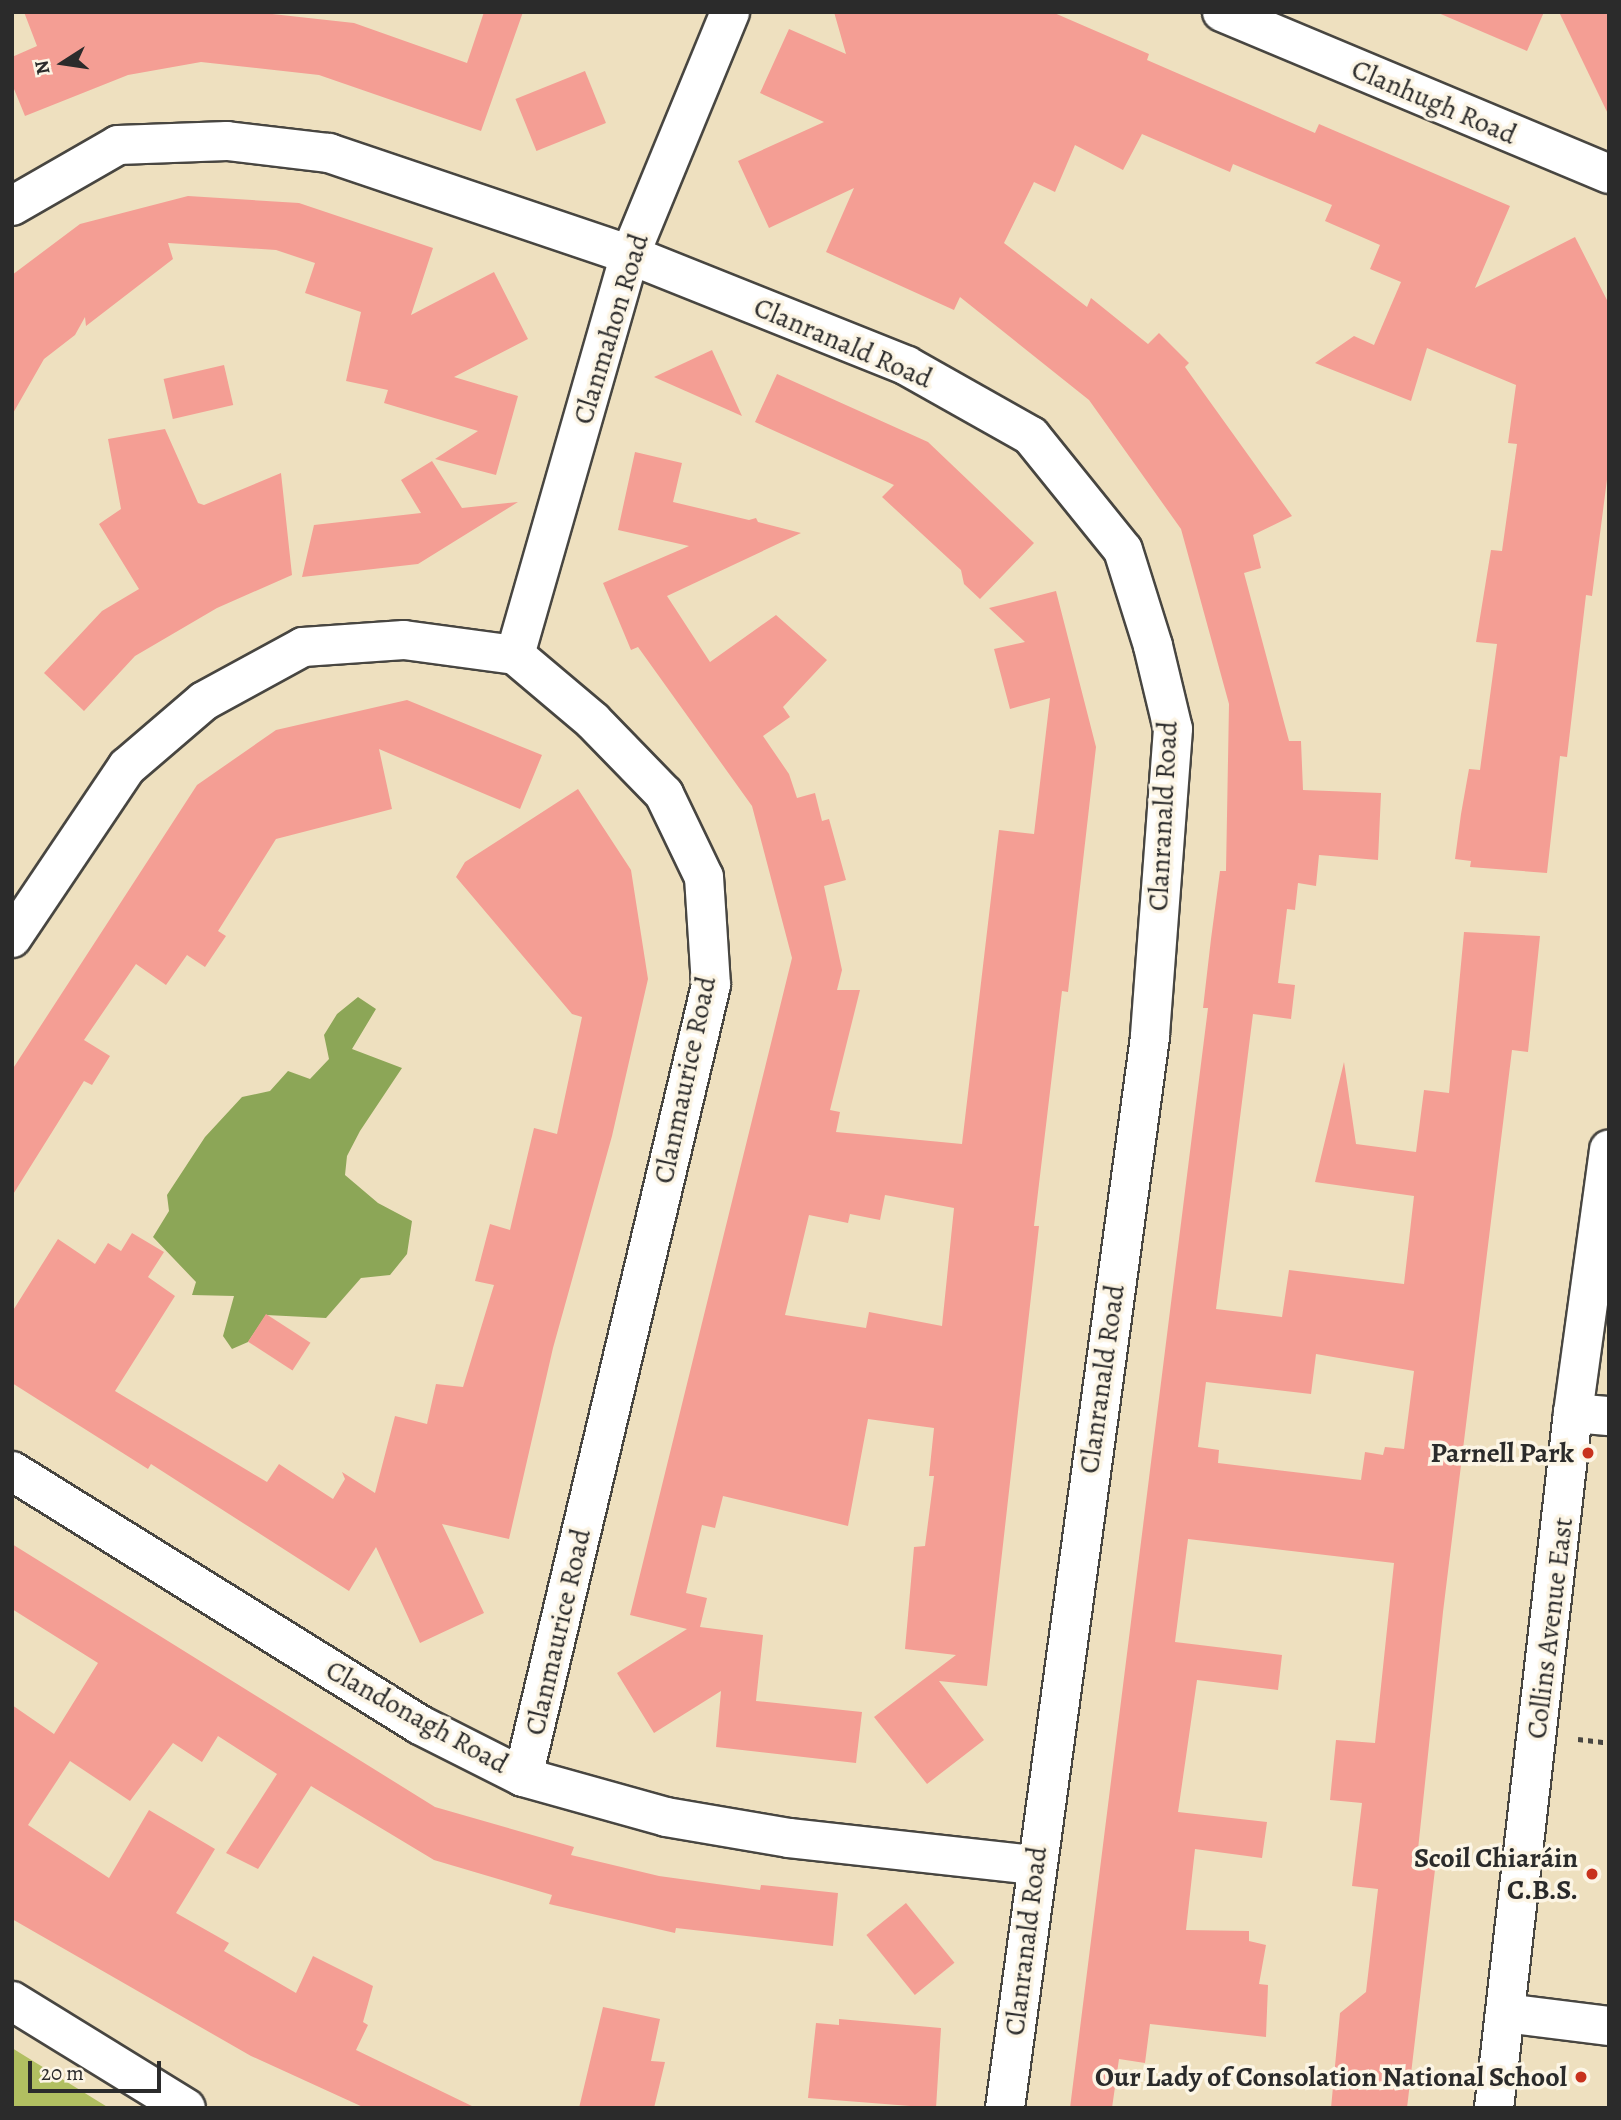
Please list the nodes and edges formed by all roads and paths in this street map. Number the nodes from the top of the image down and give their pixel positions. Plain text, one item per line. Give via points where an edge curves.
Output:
1 (730, 12) edge
2 (1222, 12) edge
3 (1264, 21) edge
4 (1609, 174) edge
5 (12, 206) edge
6 (629, 256) junction
7 (515, 655) junction
8 (25, 889) edge
9 (12, 938) edge
10 (1609, 1149) edge
11 (1591, 1414) edge
12 (12, 1471) edge
13 (1577, 1739) dead end
14 (1609, 1743) edge
15 (523, 1777) junction
16 (1035, 1866) junction
17 (12, 2001) edge
18 (1505, 2013) junction
19 (1609, 2026) edge
20 (186, 2108) edge
21 (1005, 2108) edge
22 (1494, 2108) edge

1 - 6 street, Clanmahon Road
2 - 3 street, Clanhugh Road
3 - 4 street, Clanhugh Road
5 - 6 street, Clanranald Road via 118,145 227,141 329,153
6 - 7 street, Clanmahon Road
6 - 16 street, Clanranald Road via 907,366 1031,436 1123,550 1153,646 1173,730 1150,1037
7 - 8 street via 404,640 303,647 204,701 127,767
7 - 15 street, Clanmaurice Road via 593,721 664,794 704,877 711,985
8 - 9 street
10 - 11 street, Collins Avenue East
11 - 18 street, Collins Avenue East
12 - 15 street, Clandonagh Road via 420,1725
13 - 14 path
15 - 16 street, Clandonagh Road via 666,1817 775,1836
16 - 21 street, Clanranald Road
17 - 20 street
18 - 19 street
18 - 22 street, Collins Avenue East

